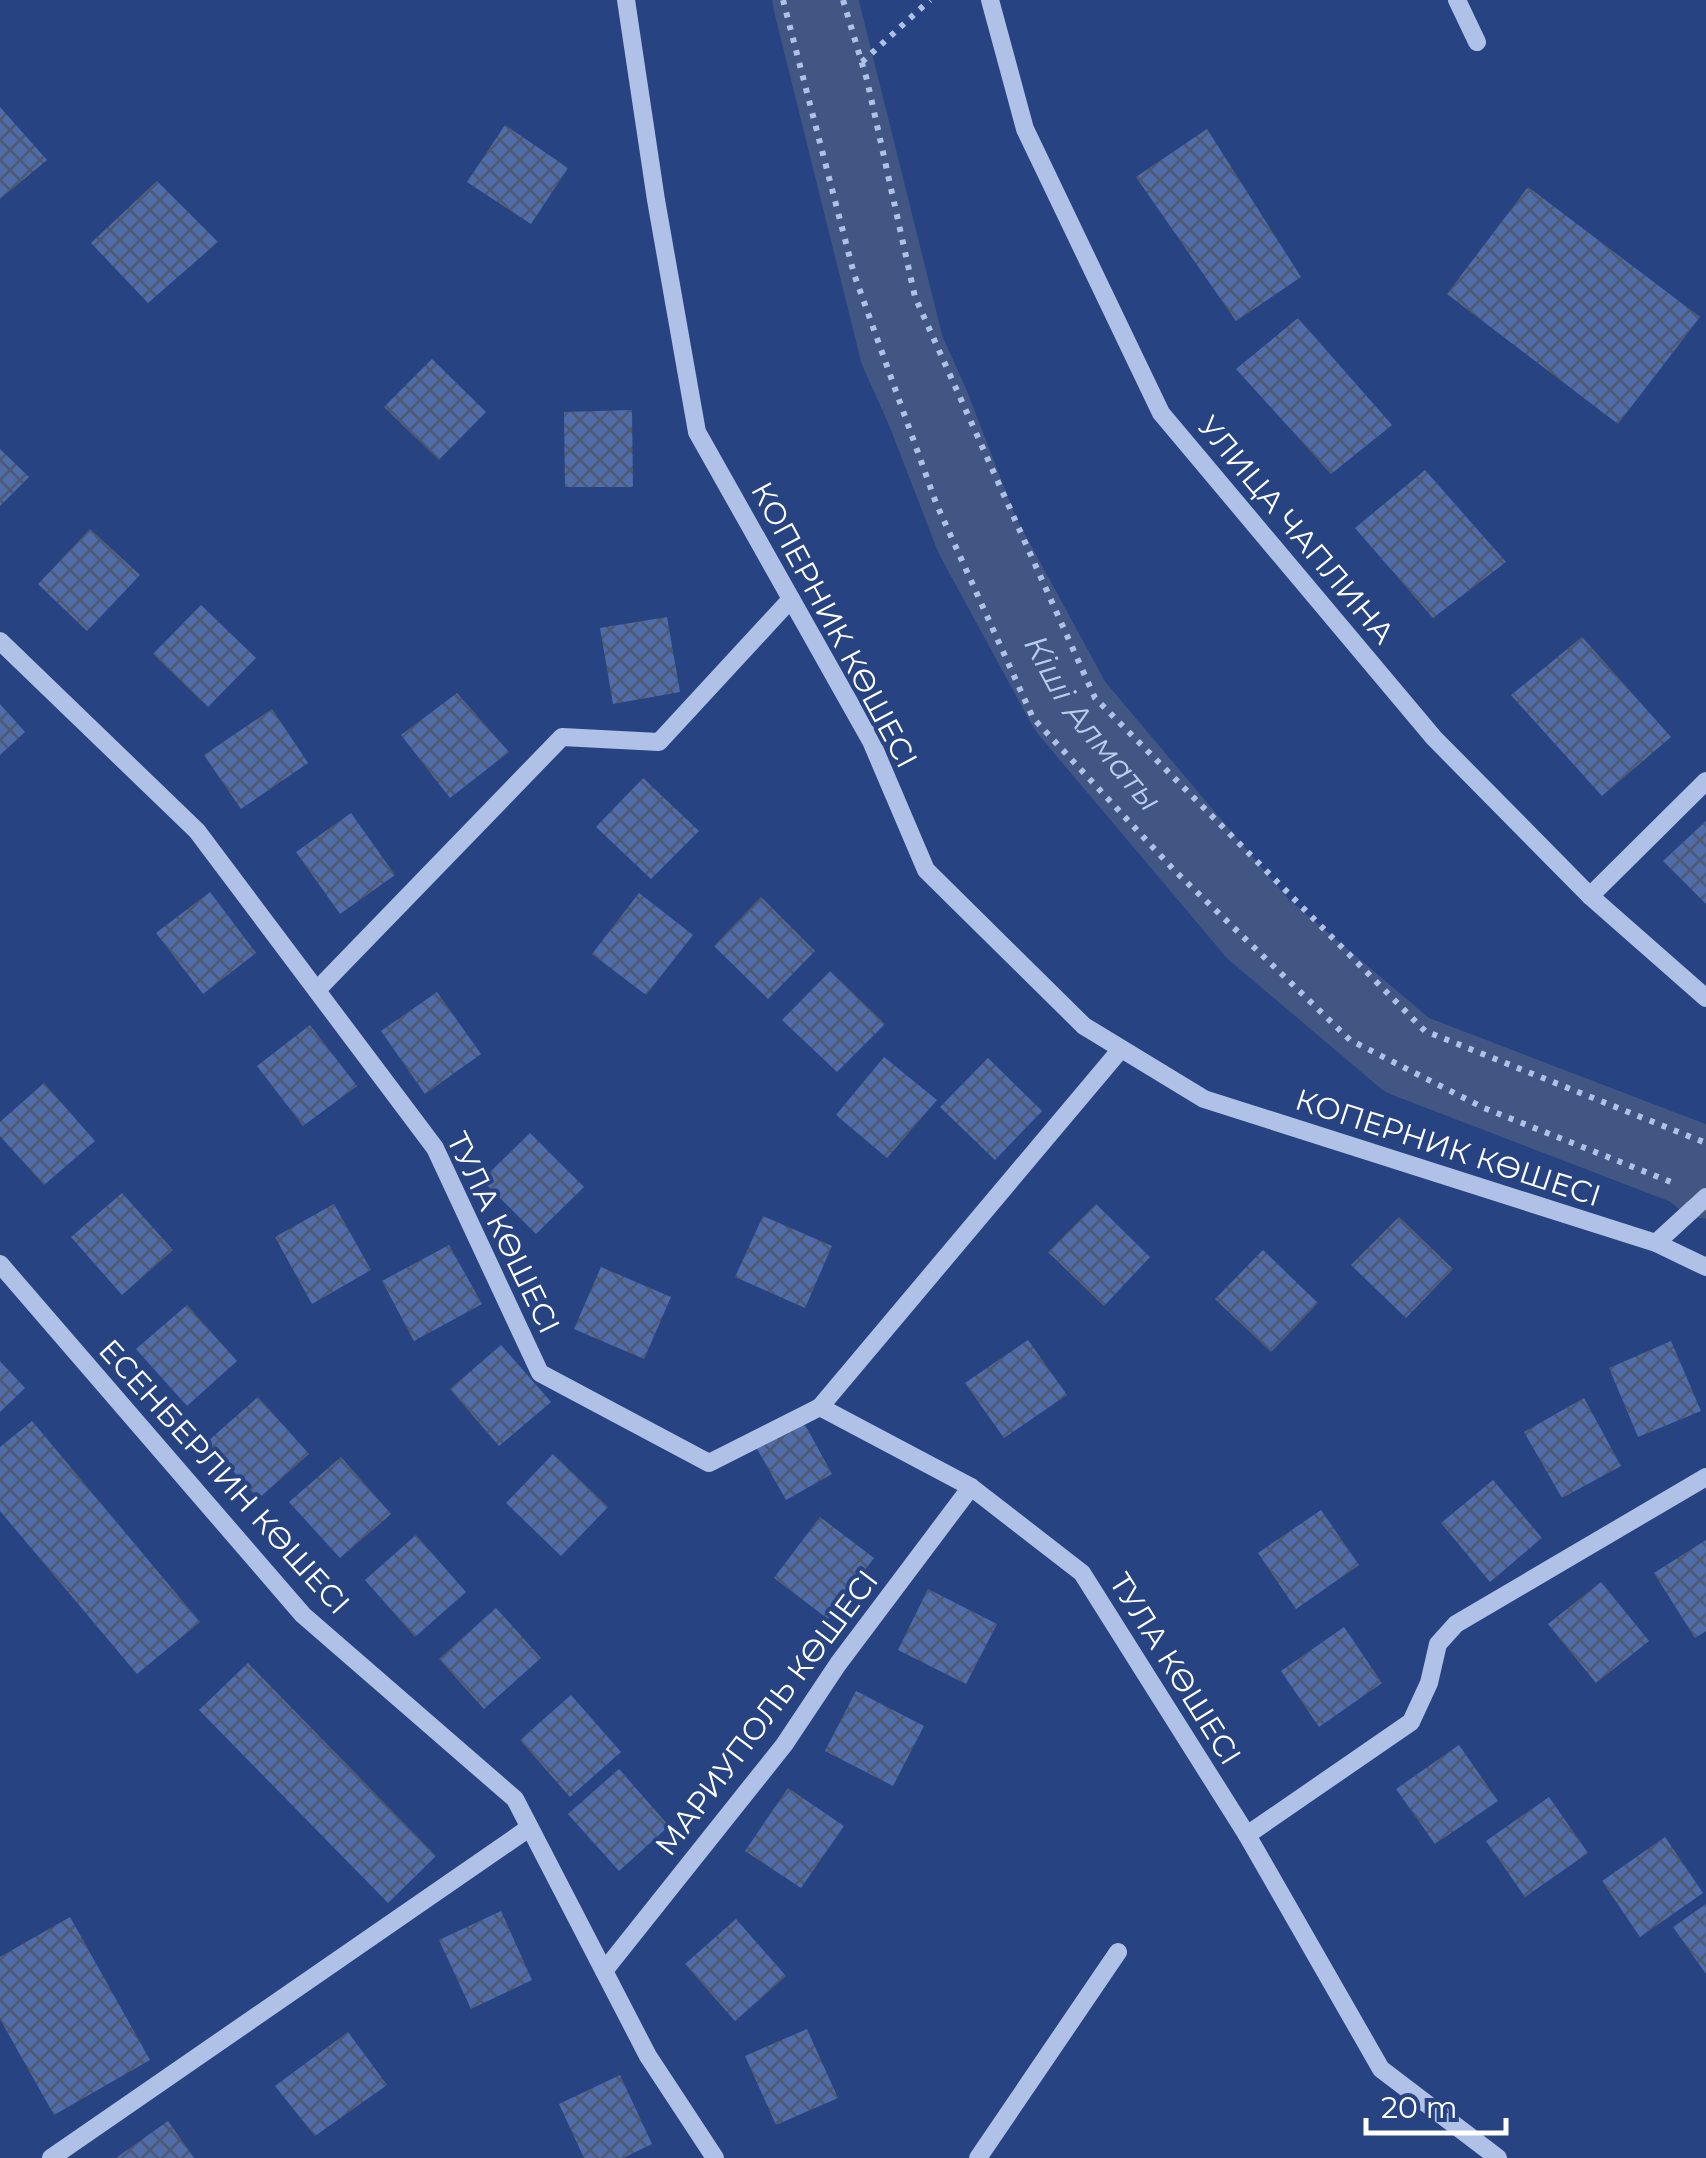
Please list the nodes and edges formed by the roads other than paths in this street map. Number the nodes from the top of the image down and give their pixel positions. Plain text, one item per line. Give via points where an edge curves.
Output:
1 (626, 0) edge
2 (990, 0) edge
3 (1457, 0) edge
4 (1477, 42) dead end
5 (791, 599) junction
6 (0, 641) edge
7 (1706, 781) edge
8 (1590, 896) junction
9 (317, 990) junction
10 (1706, 998) edge
11 (1122, 1049) junction
12 (1700, 1203) edge
13 (1656, 1243) junction
14 (0, 1264) edge
15 (1706, 1267) edge
16 (820, 1407) junction
17 (1706, 1478) edge
18 (971, 1487) junction
19 (529, 1828) junction
20 (1247, 1835) junction
21 (1118, 1952) dead end
22 (604, 1970) junction
23 (51, 2158) edge
24 (715, 2158) edge
25 (978, 2158) edge
26 (1498, 2158) edge

1 - 5 street, КОПЕРНИК КӨШЕСІ via 697,432
2 - 8 street, УЛИЦА ЧАПЛИНА via 1025,128 1161,413 1434,738
3 - 4 street
5 - 9 street via 659,742 562,737
5 - 11 street, КОПЕРНИК КӨШЕСІ via 871,741 926,870 1084,1026
6 - 9 street, ТУЛА КӨШЕСІ via 197,831
7 - 8 street
8 - 10 street, УЛИЦА ЧАПЛИНА
9 - 16 street, ТУЛА КӨШЕСІ via 435,1148 540,1373 708,1463
11 - 13 street, КОПЕРНИК КӨШЕСІ via 1204,1098
11 - 16 street
12 - 13 street
13 - 15 street, КОПЕРНИК КӨШЕСІ
14 - 19 street, ЕСЕНБЕРЛИН КӨШЕСІ via 303,1615 515,1799
16 - 18 street, ТУЛА КӨШЕСІ
17 - 20 street via 1456,1624 1438,1644 1411,1722
18 - 20 street, ТУЛА КӨШЕСІ via 1082,1573
18 - 22 street, МАРИУПОЛЬ КӨШЕСІ via 784,1746
19 - 22 street, ЕСЕНБЕРЛИН КӨШЕСІ
19 - 23 street
20 - 26 street, ТУЛА КӨШЕСІ via 1380,2070
21 - 25 street
22 - 24 street, ЕСЕНБЕРЛИН КӨШЕСІ via 648,2056

